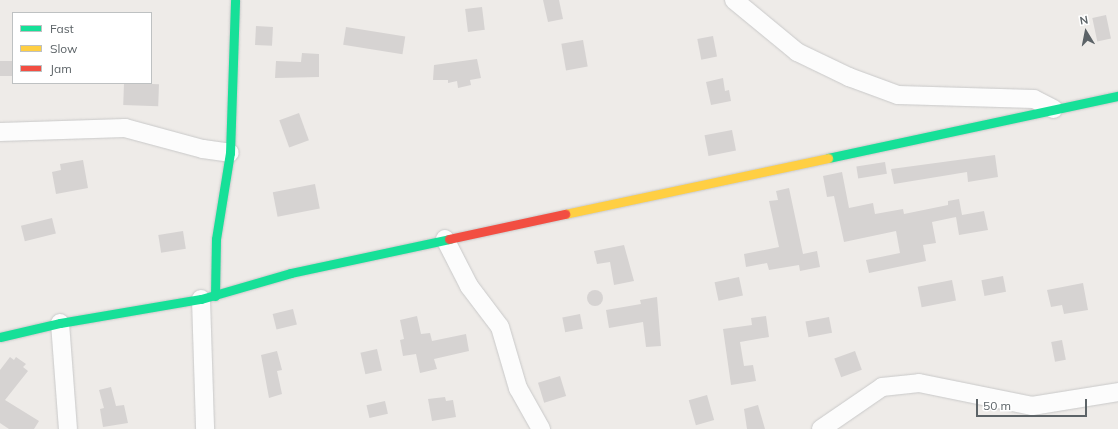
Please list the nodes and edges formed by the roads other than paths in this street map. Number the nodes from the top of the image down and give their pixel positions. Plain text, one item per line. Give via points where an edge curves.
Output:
1 (235, 0) edge
2 (734, 0) edge
3 (1118, 96) edge
4 (1054, 109) junction
5 (0, 132) edge
6 (230, 153) junction
7 (445, 240) junction
8 (208, 297) junction
9 (60, 323) junction
10 (0, 337) edge
11 (1118, 392) edge
12 (68, 429) edge
13 (205, 429) edge
14 (541, 429) edge
15 (821, 429) edge

1 - 6 street
2 - 4 street via 797,52 850,77 898,95 1034,99
3 - 4 street
4 - 7 street
5 - 6 street via 125,128 203,149
6 - 8 street
7 - 8 street via 291,273
7 - 14 street via 469,286 500,328 518,388
8 - 9 street
8 - 13 street
9 - 10 street
9 - 12 street
11 - 15 street via 1032,406 919,383 882,387

